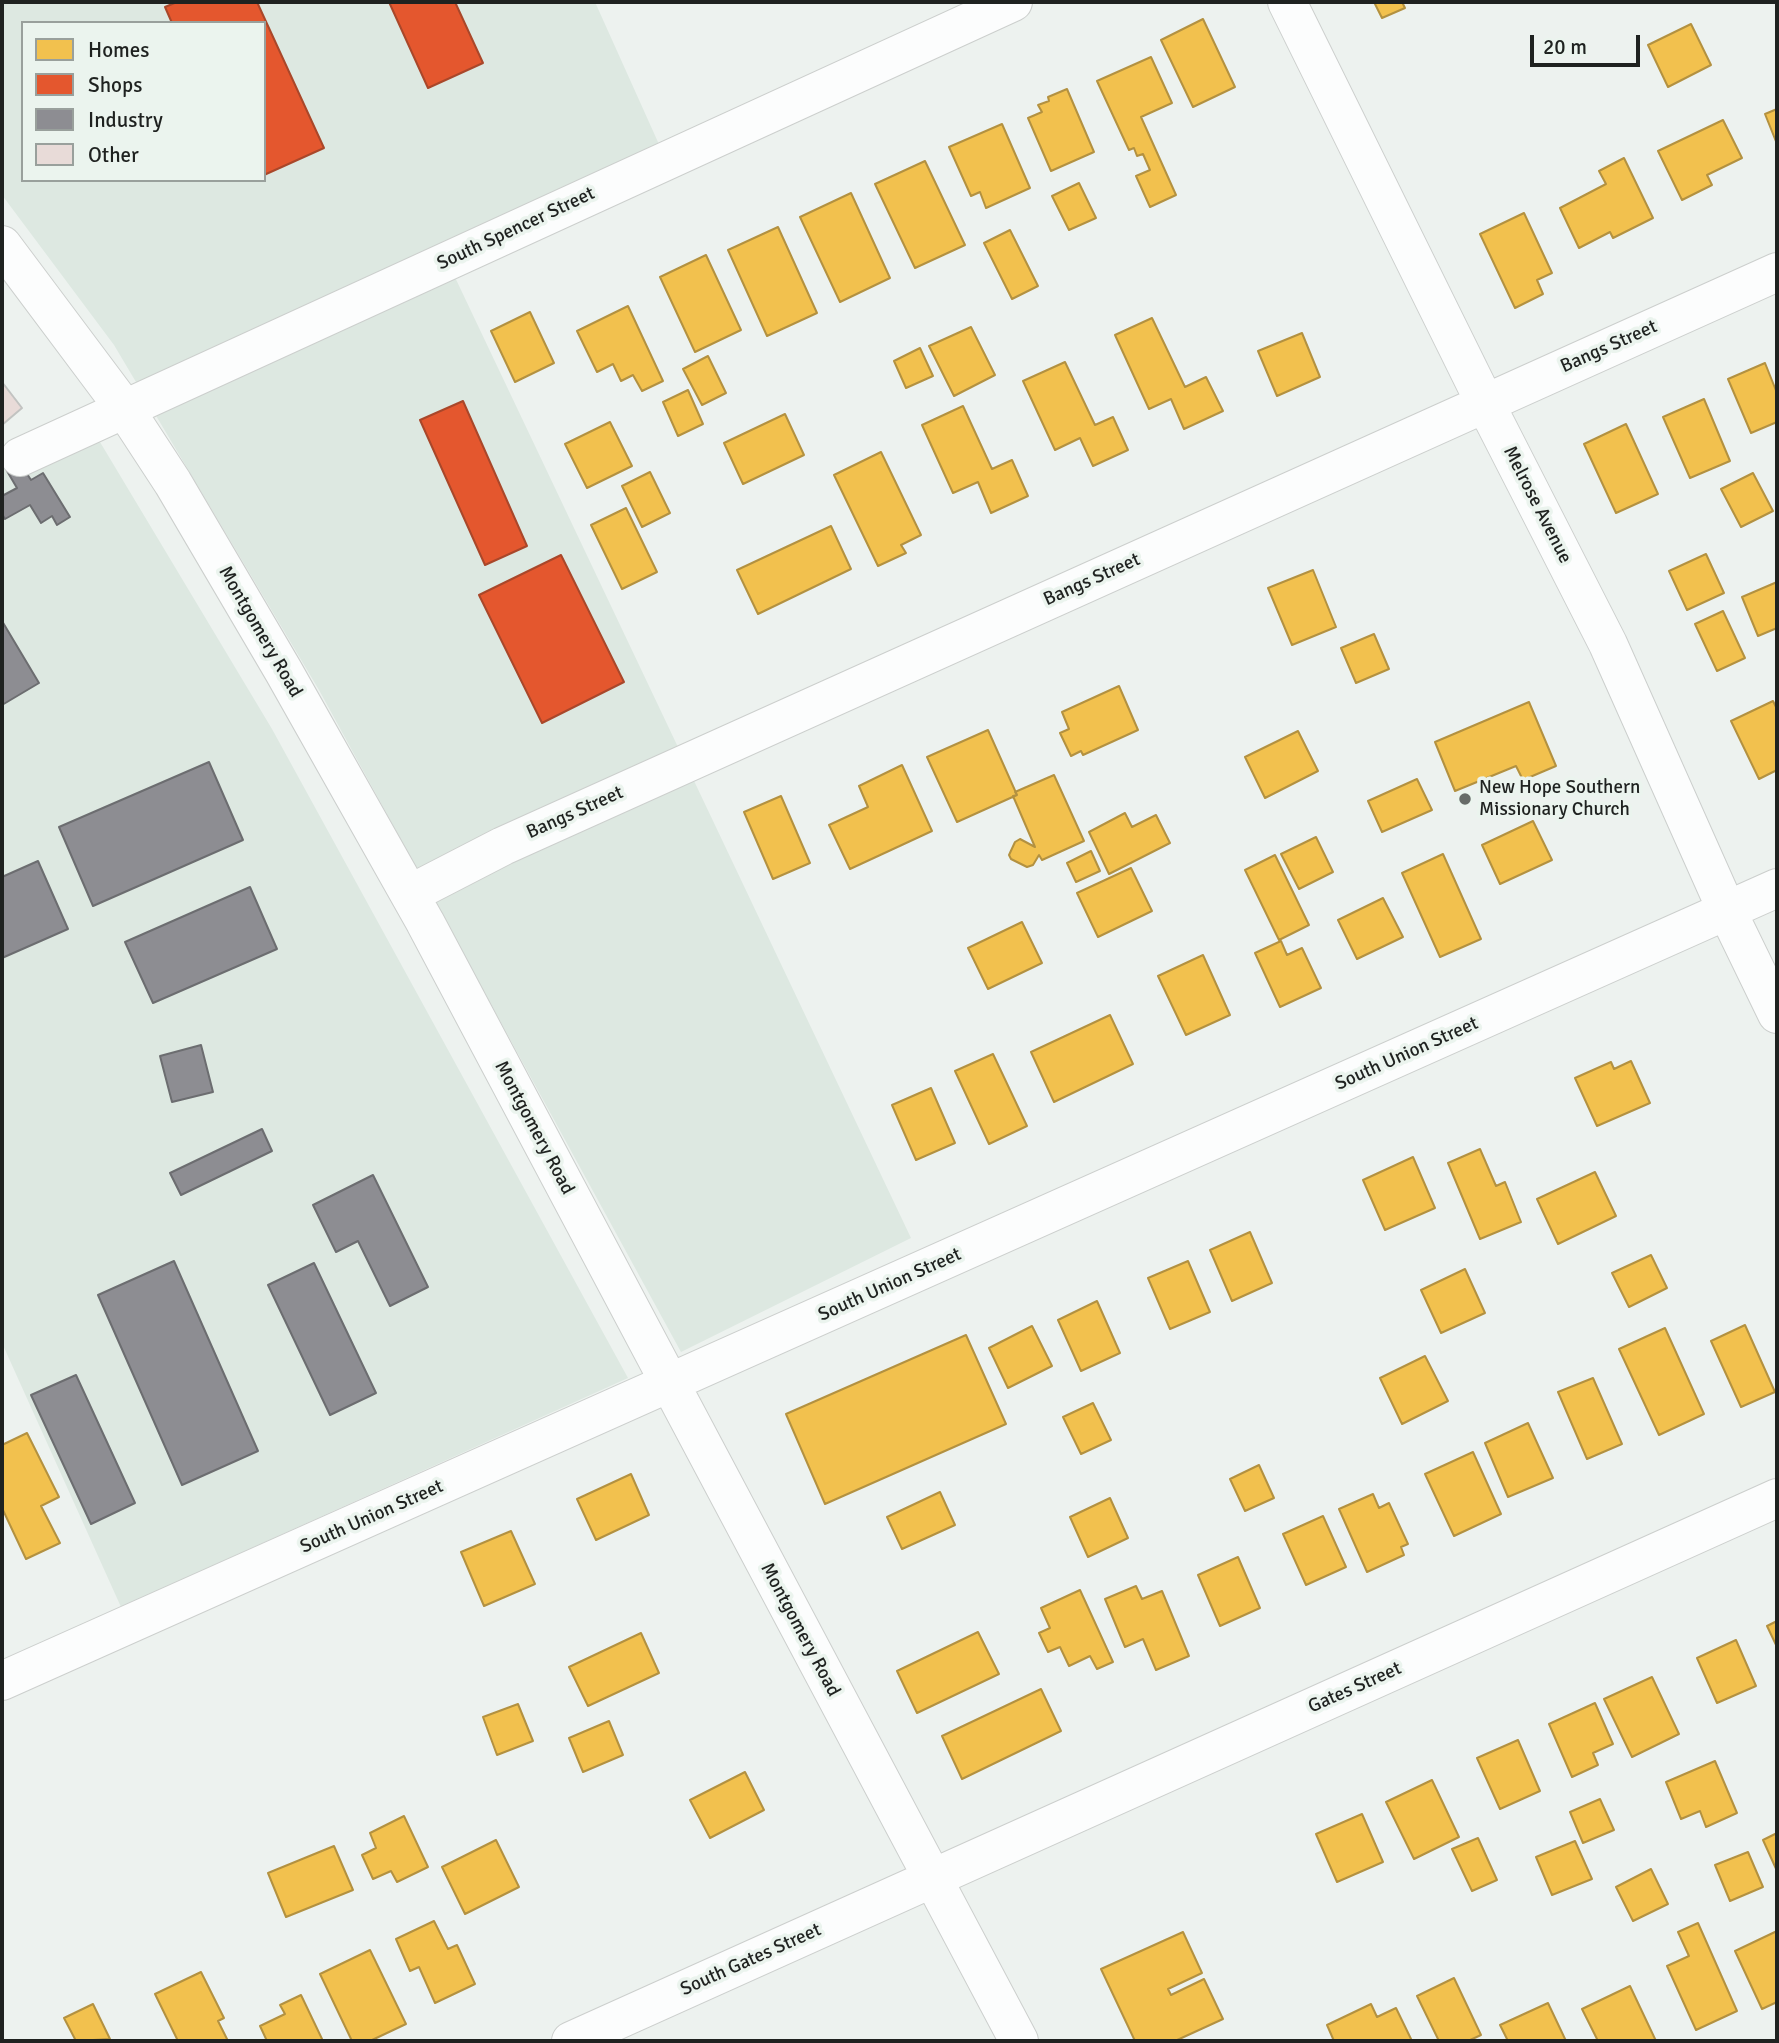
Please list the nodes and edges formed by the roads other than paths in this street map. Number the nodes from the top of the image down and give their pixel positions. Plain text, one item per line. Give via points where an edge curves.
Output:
1 (1013, 2) edge
2 (1287, 2) edge
3 (2, 244) edge
4 (1777, 272) edge
5 (1485, 403) junction
6 (124, 408) junction
7 (20, 457) dead end
8 (1777, 888) edge
9 (410, 894) junction
10 (1727, 911) junction
11 (1777, 1014) edge
12 (669, 1384) junction
13 (1777, 1498) edge
14 (2, 1681) edge
15 (932, 1879) junction
16 (571, 2041) edge
17 (1019, 2041) edge

1 - 6 street, South Spencer Street
2 - 5 street, Melrose Avenue
3 - 6 street, Montgomery Road
4 - 5 street, Bangs Street
5 - 9 street, Bangs Street via 503,846
5 - 10 street, Melrose Avenue via 1608,644
6 - 7 street, South Spencer Street
6 - 9 street, Montgomery Road via 180,495
8 - 10 street, South Union Street
9 - 12 street, Montgomery Road
10 - 11 street, Melrose Avenue
10 - 12 street, South Union Street
12 - 14 street, South Union Street
12 - 15 street, Montgomery Road
13 - 15 street, Gates Street
15 - 16 street, South Gates Street
15 - 17 street, Montgomery Road

